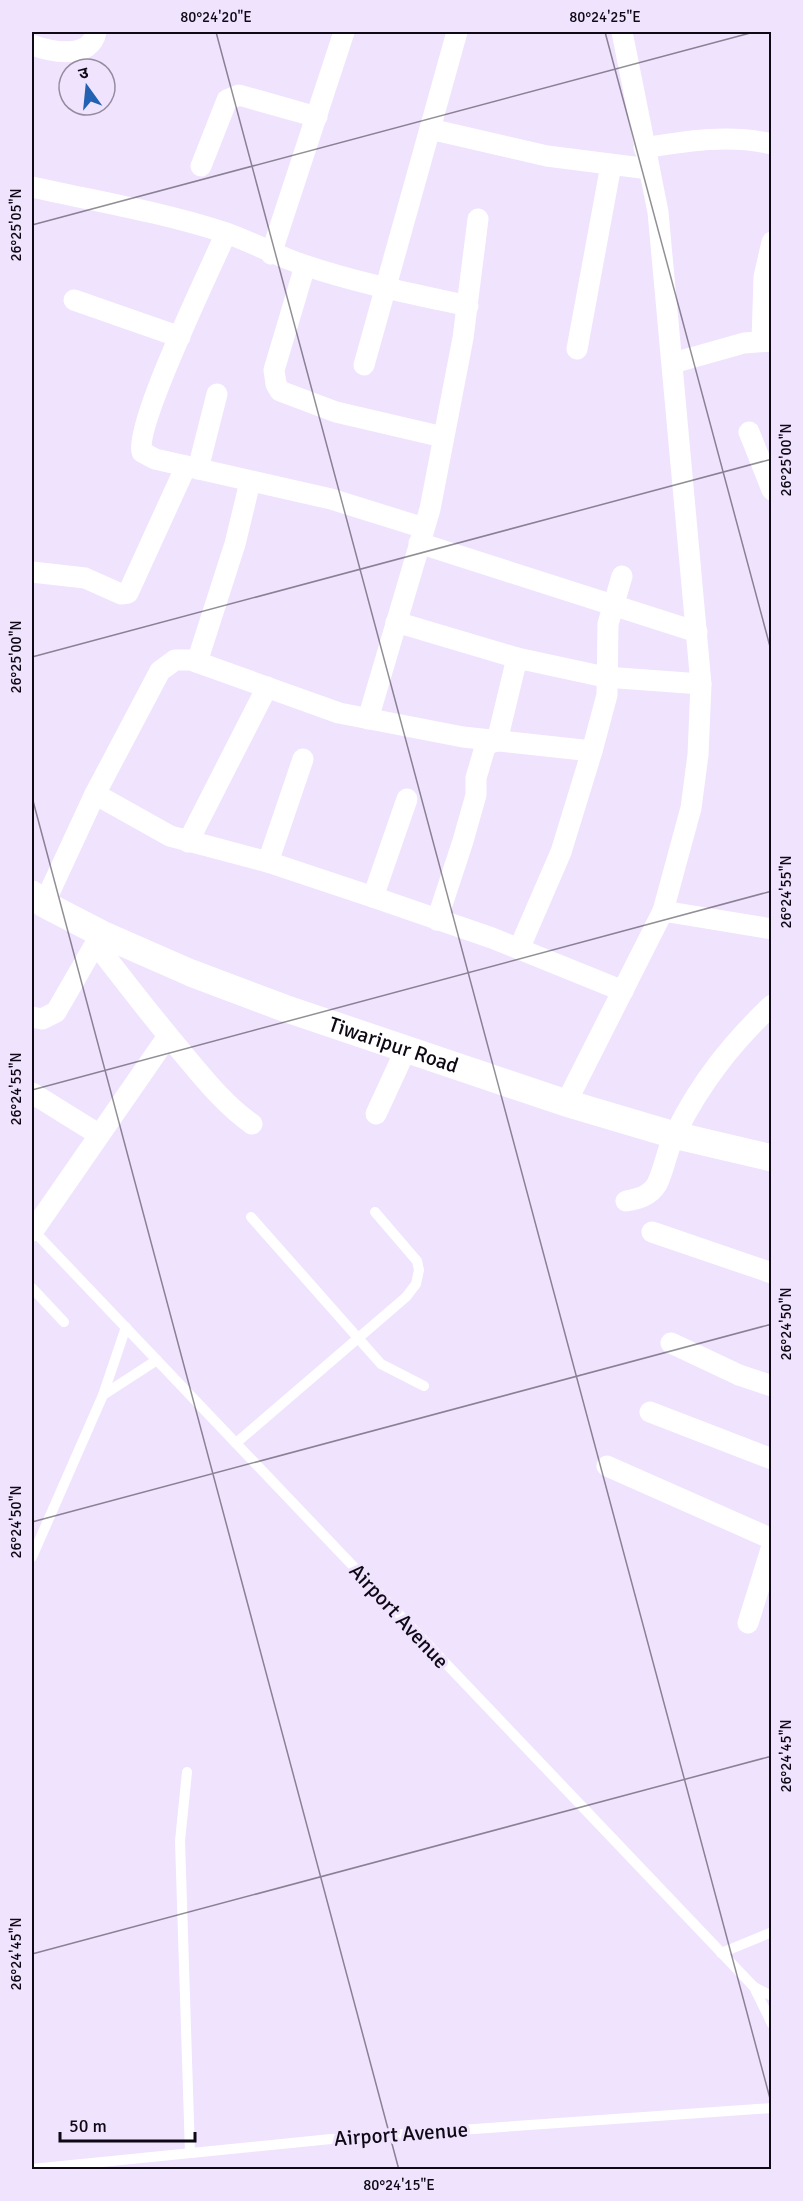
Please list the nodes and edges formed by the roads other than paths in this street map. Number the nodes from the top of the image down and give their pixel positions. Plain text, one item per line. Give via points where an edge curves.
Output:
1 (96, 32) edge
2 (344, 32) edge
3 (457, 32) edge
4 (622, 32) edge
5 (32, 45) edge
6 (316, 117) junction
7 (430, 129) junction
8 (771, 144) edge
9 (644, 148) junction
10 (610, 165) junction
11 (201, 166) dead end
12 (649, 169) junction
13 (32, 187) edge
14 (478, 219) dead end
15 (226, 233) junction
16 (771, 242) edge
17 (271, 254) junction
18 (305, 266) junction
19 (387, 288) junction
20 (74, 300) dead end
21 (468, 306) junction
22 (180, 337) junction
23 (767, 341) edge
24 (577, 349) dead end
25 (673, 363) junction
26 (364, 365) dead end
27 (217, 394) dead end
28 (749, 432) dead end
29 (443, 437) junction
30 (192, 468) junction
31 (250, 482) junction
32 (771, 490) edge
33 (422, 535) junction
34 (32, 572) edge
35 (622, 576) dead end
36 (614, 604) junction
37 (396, 622) junction
38 (697, 632) junction
39 (517, 658) junction
40 (197, 662) junction
41 (605, 677) junction
42 (701, 684) junction
43 (267, 687) junction
44 (368, 719) junction
45 (497, 741) junction
46 (592, 751) junction
47 (303, 759) dead end
48 (95, 794) junction
49 (407, 799) dead end
50 (188, 842) junction
51 (268, 862) junction
52 (373, 897) junction
53 (38, 899) edge
54 (663, 911) junction
55 (437, 920) junction
56 (771, 929) edge
57 (99, 939) junction
58 (519, 949) junction
59 (623, 991) junction
60 (771, 1005) edge
61 (32, 1017) edge
62 (168, 1036) junction
63 (406, 1049) junction
64 (32, 1093) edge
65 (566, 1103) junction
66 (376, 1114) dead end
67 (252, 1124) dead end
68 (98, 1134) junction
69 (674, 1135) junction
70 (771, 1158) edge
71 (626, 1201) dead end
72 (375, 1212) dead end
73 (251, 1217) dead end
74 (32, 1230) edge
75 (652, 1232) dead end
76 (771, 1273) edge
77 (32, 1288) edge
78 (64, 1322) dead end
79 (126, 1327) junction
80 (358, 1341) junction
81 (671, 1343) dead end
82 (157, 1360) junction
83 (424, 1386) dead end
84 (771, 1386) edge
85 (103, 1395) junction
86 (650, 1412) dead end
87 (236, 1443) junction
88 (771, 1459) edge
89 (607, 1466) dead end
90 (771, 1539) edge
91 (771, 1545) edge
92 (32, 1557) edge
93 (748, 1623) dead end
94 (188, 1772) dead end
95 (771, 1932) edge
96 (721, 1953) junction
97 (754, 1987) junction
98 (771, 1996) edge
99 (771, 2024) edge
100 (771, 2108) edge
101 (190, 2153) junction
102 (32, 2169) edge

1 - 5 street via 87,47 75,51 60,52
2 - 6 street
3 - 7 street
4 - 9 street
6 - 11 street via 232,96 226,100
6 - 17 street
7 - 10 street via 547,156
7 - 19 street
8 - 9 street via 692,140
9 - 12 street
10 - 12 street
10 - 24 street
12 - 25 street via 658,212
13 - 15 street
14 - 21 street
15 - 17 street
15 - 22 street
16 - 23 street via 764,277
17 - 18 street
18 - 19 street
18 - 29 street via 274,370 280,391 336,412
19 - 21 street
19 - 26 street
20 - 22 street
21 - 29 street
22 - 30 street via 140,443 147,456
23 - 25 street
25 - 38 street
27 - 30 street
28 - 32 street
29 - 33 street
30 - 31 street
30 - 34 street via 128,593 121,594 75,576
31 - 33 street via 331,499
31 - 40 street via 235,544
33 - 36 street
33 - 37 street
35 - 36 street
36 - 38 street
36 - 41 street via 607,633
37 - 39 street
37 - 44 street
38 - 42 street
39 - 41 street
39 - 45 street
40 - 43 street
40 - 48 street via 175,660 160,670
41 - 42 street
41 - 46 street via 607,695
42 - 54 street via 691,808
43 - 44 street via 339,713
43 - 50 street
44 - 45 street
45 - 46 street
45 - 55 street via 486,744 463,841
46 - 58 street via 561,852
47 - 51 street
48 - 50 street
48 - 53 street
49 - 52 street
50 - 51 street
51 - 52 street
52 - 55 street
53 - 57 street, Tiwaripur Road
54 - 56 street
54 - 59 street
55 - 58 street
57 - 61 street via 56,1012 42,1019
57 - 62 street
57 - 63 street, Tiwaripur Road
58 - 59 street
59 - 65 street
60 - 69 street via 736,1038 717,1063
62 - 67 street via 205,1080
62 - 68 street
63 - 65 street, Tiwaripur Road
63 - 66 street
64 - 68 street
65 - 69 street, Tiwaripur Road
68 - 74 street
69 - 70 street, Tiwaripur Road
69 - 71 street via 656,1185 642,1198
72 - 80 lane via 410,1251 419,1270 416,1284 406,1297
73 - 80 lane
74 - 79 lane, Airport Avenue
75 - 76 street
77 - 78 lane
79 - 82 lane, Airport Avenue
79 - 85 lane
80 - 83 lane via 381,1364
80 - 87 lane
81 - 84 street
82 - 85 lane
82 - 87 lane, Airport Avenue
85 - 92 lane
86 - 88 street
87 - 96 lane, Airport Avenue
89 - 90 street
91 - 93 street
94 - 101 lane via 180,1840
95 - 96 lane
96 - 97 lane, Airport Avenue
97 - 98 lane, Airport Avenue
97 - 99 lane
100 - 101 lane, Airport Avenue via 331,2139
101 - 102 lane, Airport Avenue

